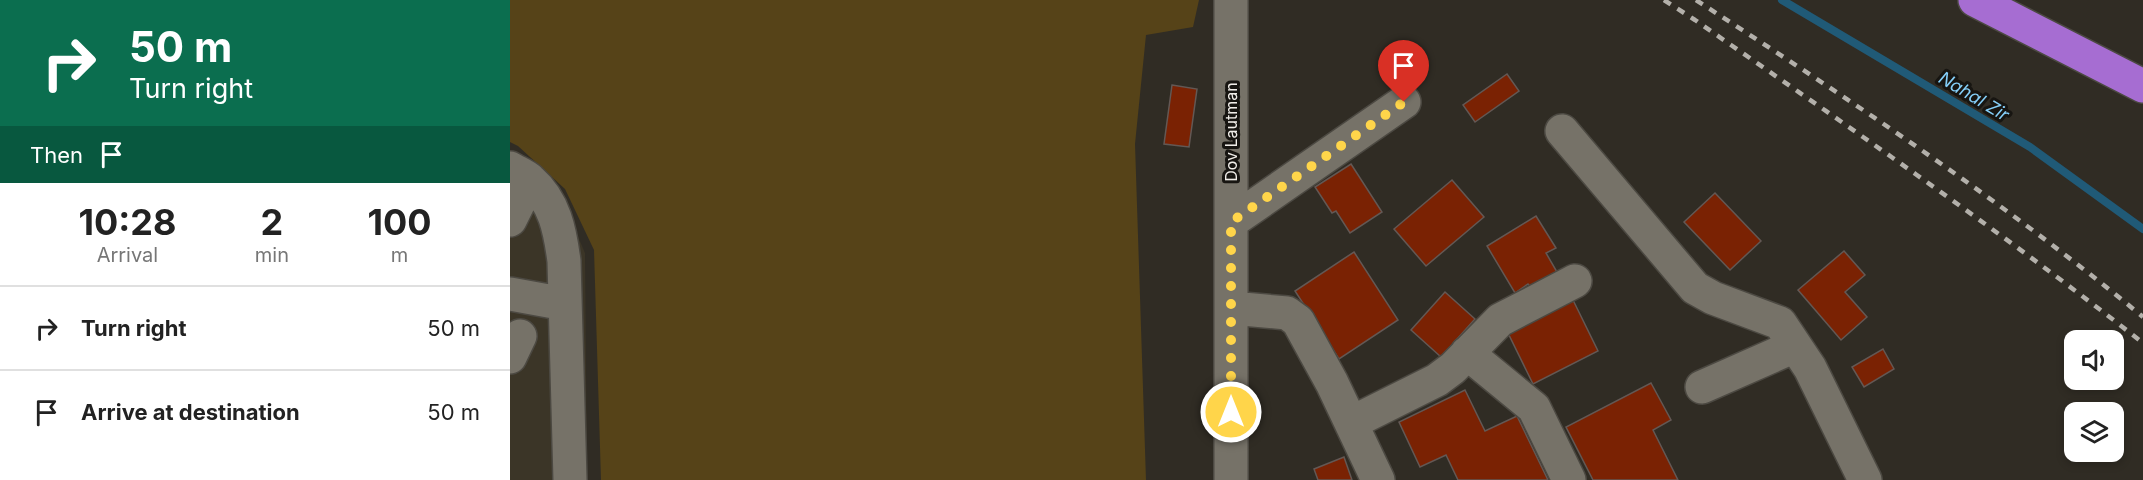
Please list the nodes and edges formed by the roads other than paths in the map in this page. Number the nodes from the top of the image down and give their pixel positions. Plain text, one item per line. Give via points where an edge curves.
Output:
1 (1231, 0) edge
2 (1975, 0) edge
3 (2143, 86) edge
4 (1404, 102) dead end
5 (1562, 131) dead end
6 (520, 174) edge
7 (510, 220) edge
8 (1231, 222) junction
9 (1575, 281) dead end
10 (510, 294) edge
11 (566, 304) junction
12 (1231, 308) junction
13 (1795, 346) junction
14 (1467, 353) junction
15 (1702, 387) dead end
16 (1351, 423) junction
17 (570, 480) edge
18 (1231, 480) edge
19 (1378, 480) edge
20 (1569, 480) edge
21 (1865, 480) edge

1 - 8 street, Dov Lautman
2 - 3 highway
4 - 8 street
5 - 13 street via 1695,288 1780,323
6 - 7 street
6 - 11 street via 550,204 560,226
8 - 12 street, Dov Lautman
9 - 14 street via 1500,320
10 - 11 street
11 - 17 street
12 - 16 street via 1287,313 1298,321
12 - 18 street, Dov Lautman
13 - 15 street
13 - 21 street via 1810,368
14 - 16 street via 1437,380
14 - 20 street via 1534,408
16 - 19 street

